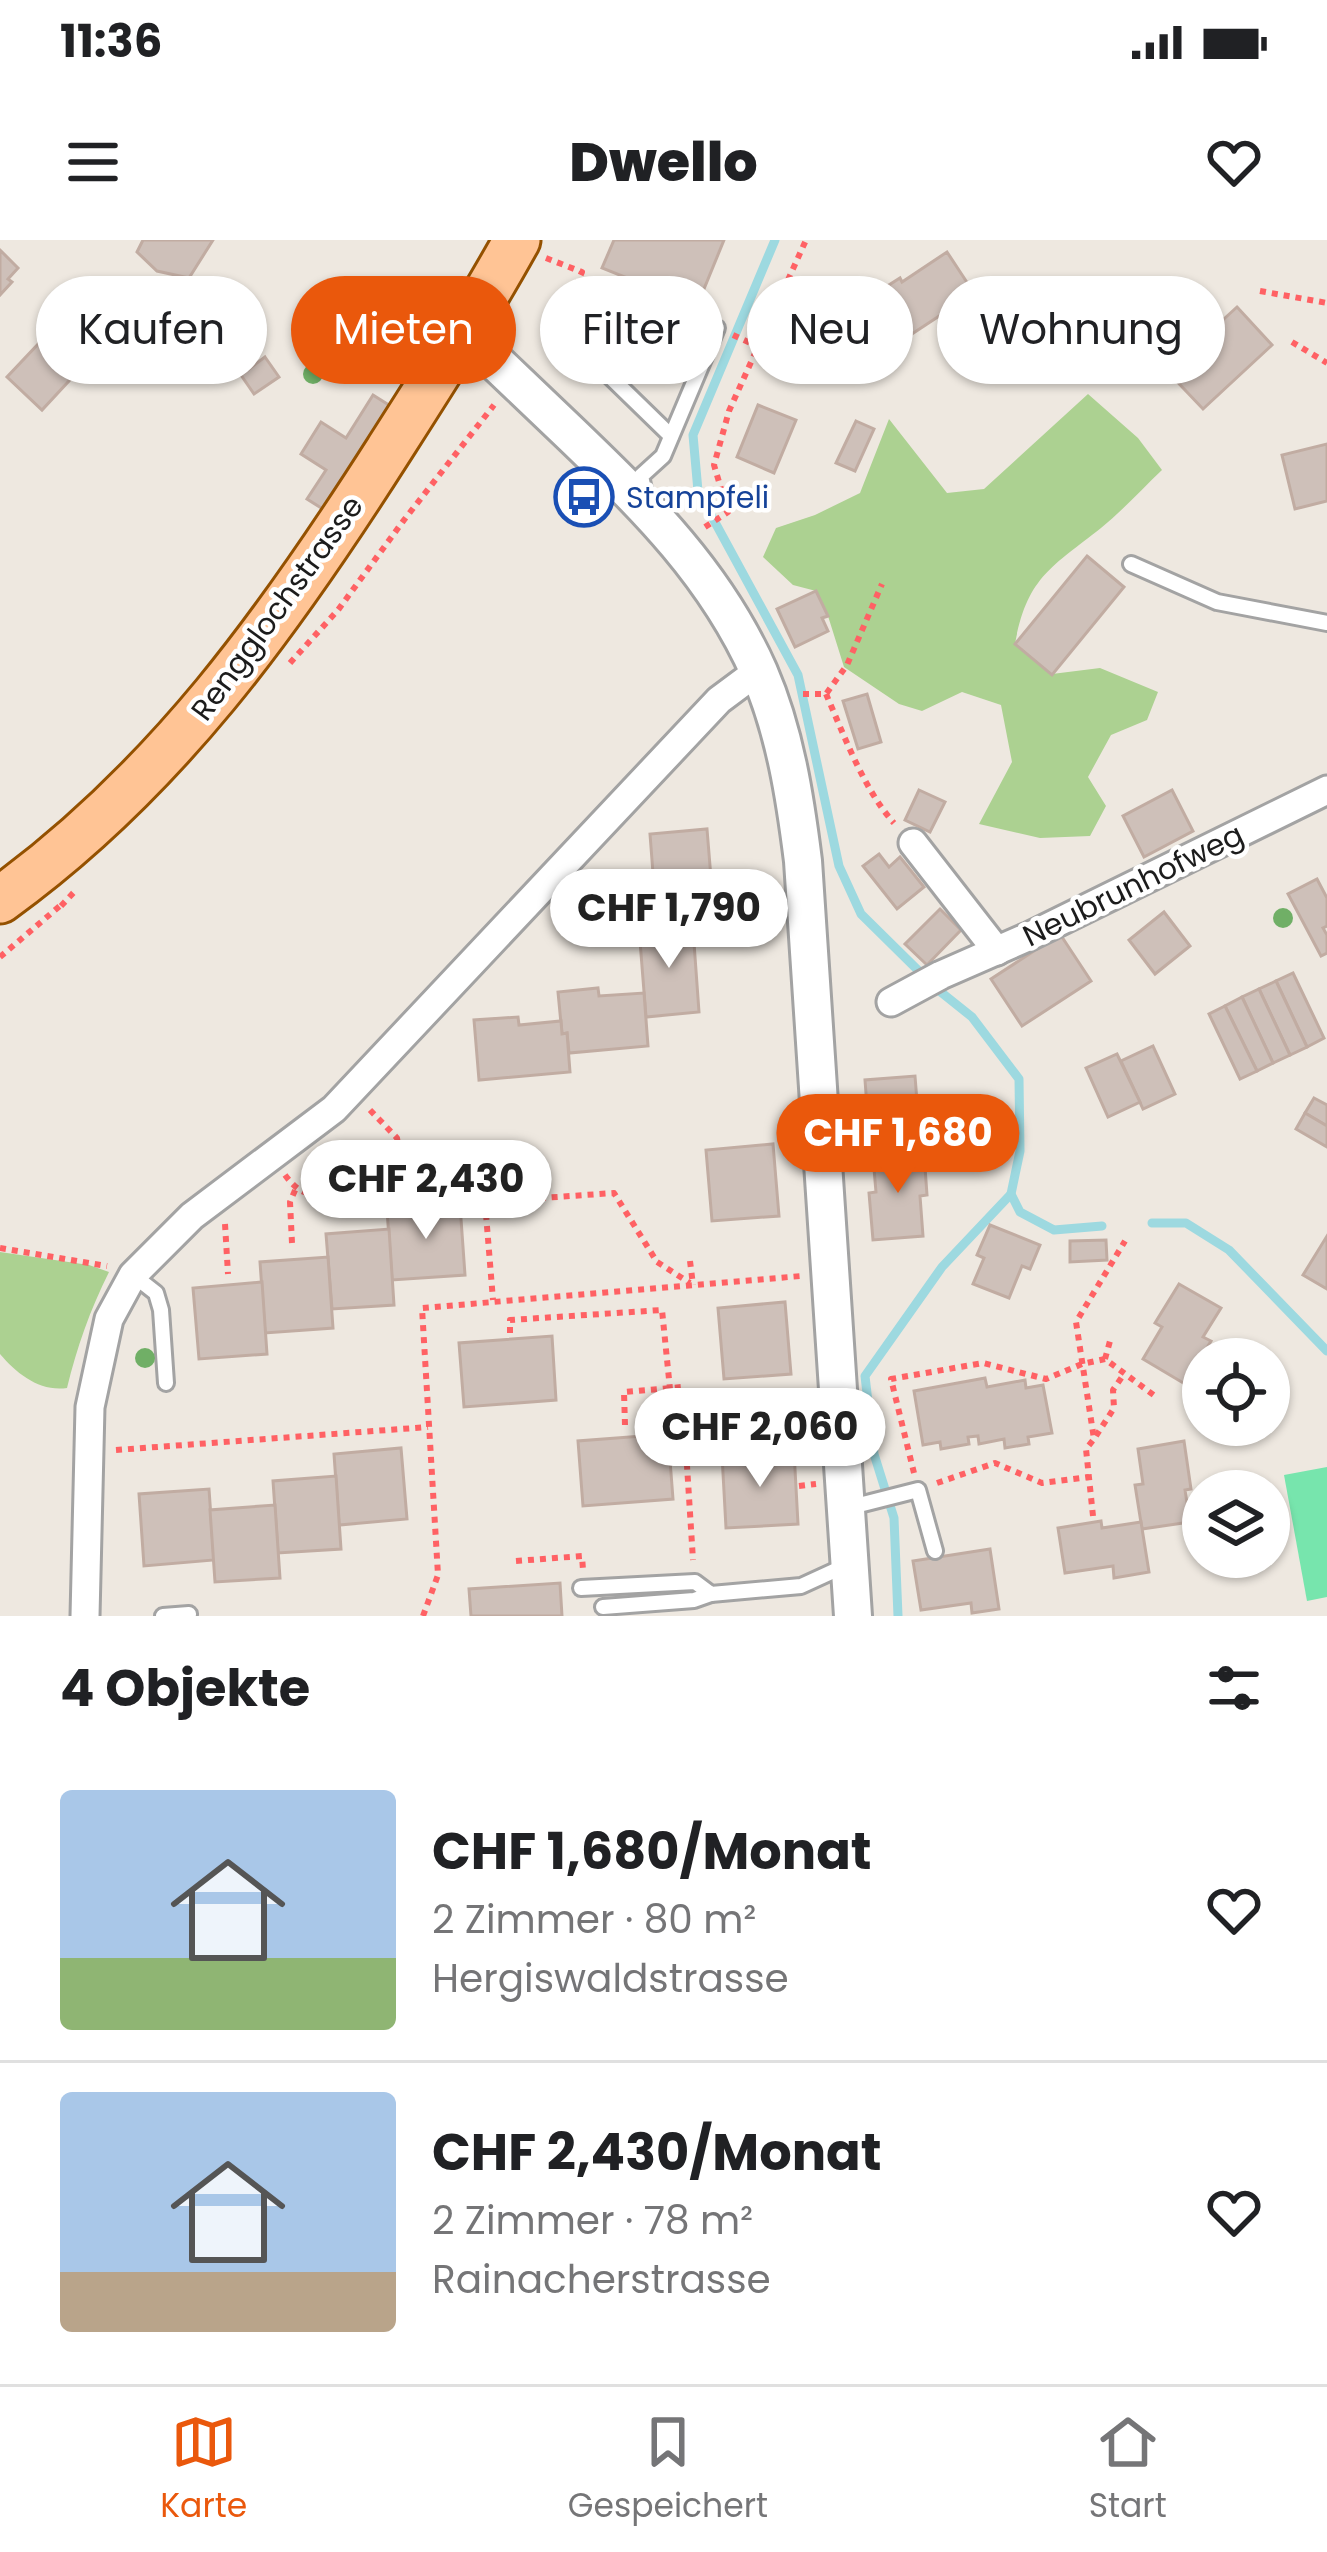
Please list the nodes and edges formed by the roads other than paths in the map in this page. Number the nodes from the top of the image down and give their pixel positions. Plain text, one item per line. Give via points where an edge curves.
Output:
1 (527, 247) edge
2 (506, 276) edge
3 (516, 382) edge
4 (431, 384) edge
5 (618, 384) edge
6 (693, 384) edge
7 (671, 436) junction
8 (650, 512) junction
9 (1131, 564) dead end
10 (1327, 622) edge
11 (758, 671) junction
12 (1327, 790) edge
13 (913, 842) road end
14 (0, 900) edge
15 (997, 951) junction
16 (891, 1002) dead end
17 (133, 1275) junction
18 (166, 1383) dead end
19 (857, 1505) junction
20 (935, 1551) dead end
21 (850, 1564) junction
22 (581, 1588) road end
23 (711, 1594) junction
24 (603, 1607) dead end
25 (189, 1613) edge
26 (85, 1616) edge
27 (163, 1616) edge
28 (853, 1616) edge

1 - 2 main road, Rengglochstrasse
3 - 8 street
4 - 14 main road, Rengglochstrasse via 330,542 220,692 121,799
5 - 7 lane
6 - 7 lane
7 - 8 lane via 640,476
8 - 11 street via 714,591
9 - 10 lane via 1217,602
11 - 17 street via 719,700 334,1109 192,1216
11 - 19 street via 795,790
12 - 15 street, Neubrunhofweg
13 - 15 street, Neubrunhofweg
15 - 16 street
17 - 18 lane via 156,1294 161,1310
17 - 26 street via 109,1319 90,1407
19 - 20 lane via 912,1491
19 - 21 street
21 - 23 lane via 801,1586
21 - 28 street
22 - 23 lane via 694,1582
23 - 24 lane
25 - 27 lane

